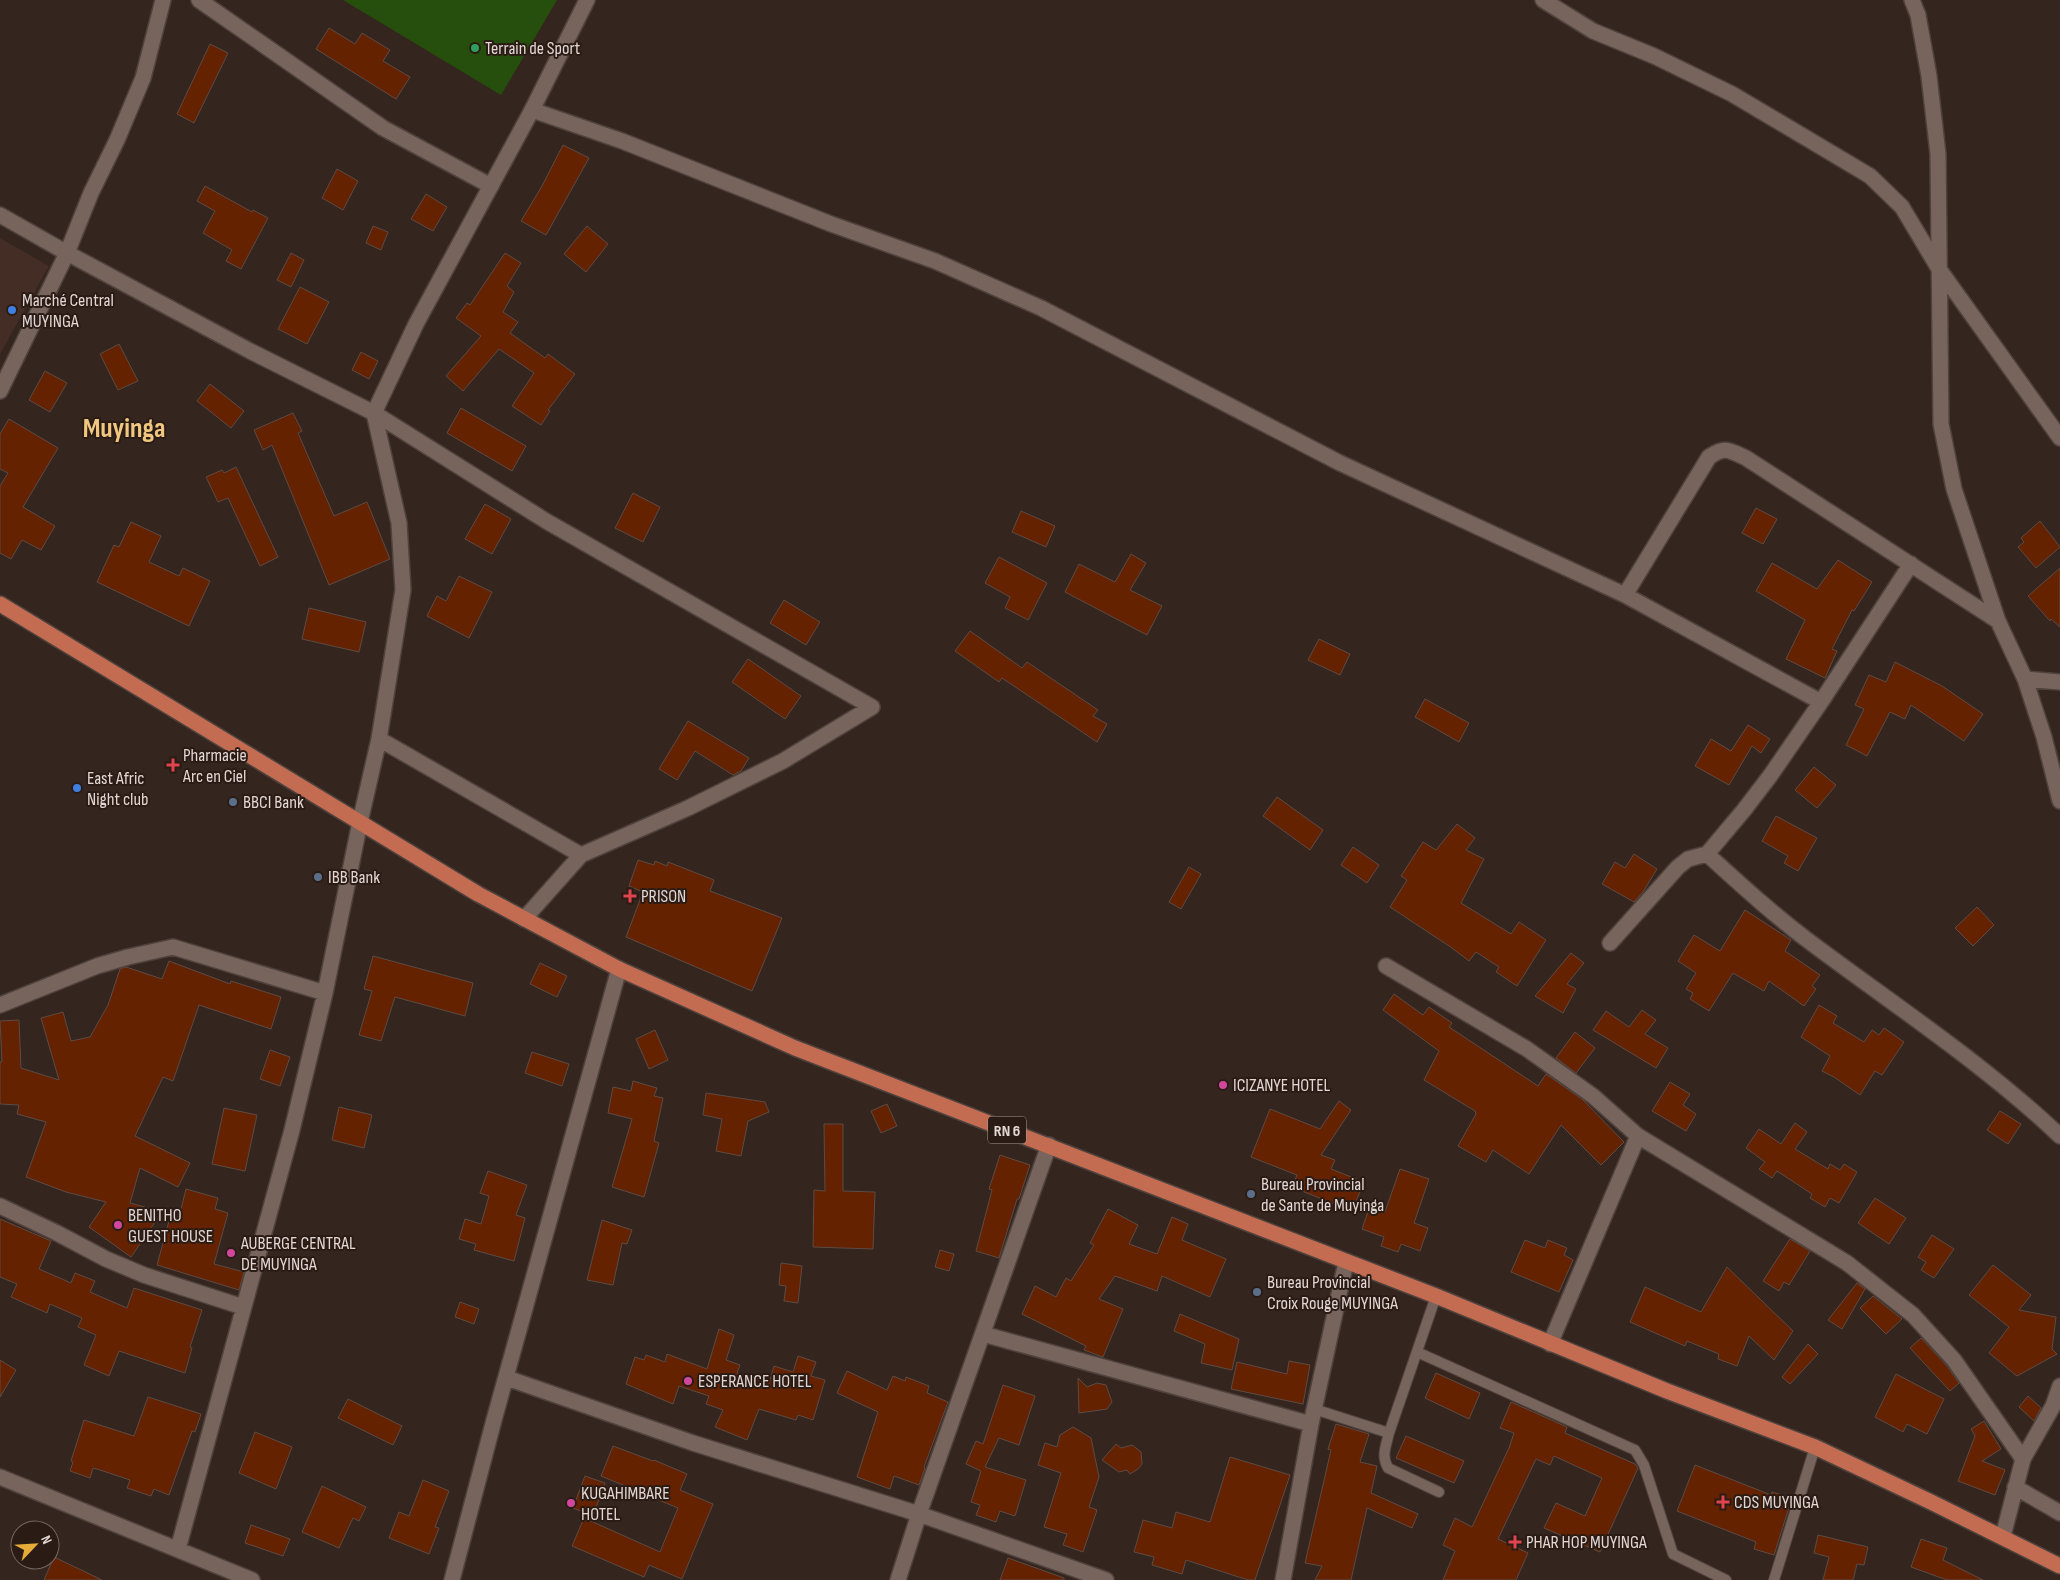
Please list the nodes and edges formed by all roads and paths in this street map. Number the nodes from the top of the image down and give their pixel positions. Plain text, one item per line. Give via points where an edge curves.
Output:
1 (163, 0) edge
2 (199, 0) edge
3 (587, 0) edge
4 (1543, 0) edge
5 (1912, 0) edge
6 (532, 110) junction
7 (492, 186) junction
8 (0, 215) edge
9 (66, 254) junction
10 (1939, 269) junction
11 (0, 390) edge
12 (374, 413) junction
13 (2060, 438) edge
14 (1911, 564) junction
15 (1625, 595) junction
16 (0, 604) edge
17 (1998, 621) junction
18 (2025, 679) junction
19 (2060, 682) edge
20 (1821, 702) junction
21 (379, 739) junction
22 (2060, 801) edge
23 (360, 822) junction
24 (1707, 854) junction
25 (581, 855) junction
26 (524, 919) junction
27 (1610, 943) dead end
28 (1386, 966) dead end
29 (619, 969) junction
30 (325, 993) junction
31 (0, 1005) edge
32 (1638, 1136) junction
33 (2060, 1136) edge
34 (1049, 1145) junction
35 (0, 1206) edge
36 (1346, 1262) junction
37 (1436, 1296) junction
38 (243, 1307) junction
39 (983, 1334) junction
40 (1550, 1344) junction
41 (1417, 1352) junction
42 (506, 1378) junction
43 (2060, 1386) edge
44 (1314, 1409) junction
45 (1311, 1424) junction
46 (1389, 1433) junction
47 (1815, 1447) junction
48 (2023, 1459) junction
49 (0, 1477) edge
50 (2015, 1487) junction
51 (1439, 1492) dead end
52 (2060, 1513) edge
53 (919, 1514) junction
54 (2003, 1536) junction
55 (178, 1549) junction
56 (2060, 1566) edge
57 (252, 1580) edge
58 (452, 1580) edge
59 (898, 1580) edge
60 (1106, 1580) edge
61 (1283, 1580) edge
62 (1726, 1580) edge
63 (1774, 1580) edge

1 - 9 street via 143,78
2 - 7 street via 383,128
3 - 6 street
4 - 10 street via 1593,31 1732,94 1870,176 1902,207
5 - 10 street via 1918,15 1929,76 1938,154
6 - 7 street
6 - 15 street via 622,141 831,224 935,261 1041,308 1340,463
7 - 12 street via 416,324
8 - 9 street
9 - 11 street
9 - 12 street
10 - 13 street
10 - 17 street via 1941,424 1954,489
12 - 21 street via 399,523 402,590
12 - 25 street via 546,521 872,707 774,765 688,808
14 - 15 street via 1746,458 1730,450 1720,450 1709,457
14 - 17 street
14 - 20 street
15 - 20 street
16 - 23 main road, RN 6
17 - 18 street
18 - 19 street
18 - 22 street
20 - 24 street via 1770,776
21 - 23 street
21 - 25 street
23 - 26 main road, RN 6
23 - 30 street
24 - 27 street via 1688,859 1678,867
24 - 33 street via 1805,938 1944,1039
25 - 26 street
26 - 29 main road, RN 6
28 - 32 street via 1527,1049 1593,1096
29 - 34 main road, RN 6 via 795,1048
29 - 42 street
30 - 31 street via 173,947 97,966
30 - 38 street via 292,1130
32 - 40 street
32 - 48 street via 1847,1263 1913,1314 1954,1360
34 - 36 main road, RN 6
34 - 39 street
35 - 38 street via 144,1275
36 - 37 main road, RN 6
36 - 44 street
37 - 40 main road, RN 6
37 - 41 lane
38 - 55 street
39 - 45 street
39 - 53 street
40 - 47 main road, RN 6
41 - 46 lane
41 - 62 lane via 1635,1450 1644,1465 1673,1554
42 - 53 street via 684,1440
42 - 58 street
43 - 48 street via 2053,1406
44 - 45 street
44 - 46 lane
45 - 61 street
46 - 51 lane via 1384,1453 1388,1468
47 - 54 main road, RN 6
47 - 63 lane
48 - 50 street
49 - 55 street
50 - 52 street
50 - 54 street
53 - 59 street
53 - 60 street
54 - 56 main road, RN 6
55 - 57 street

